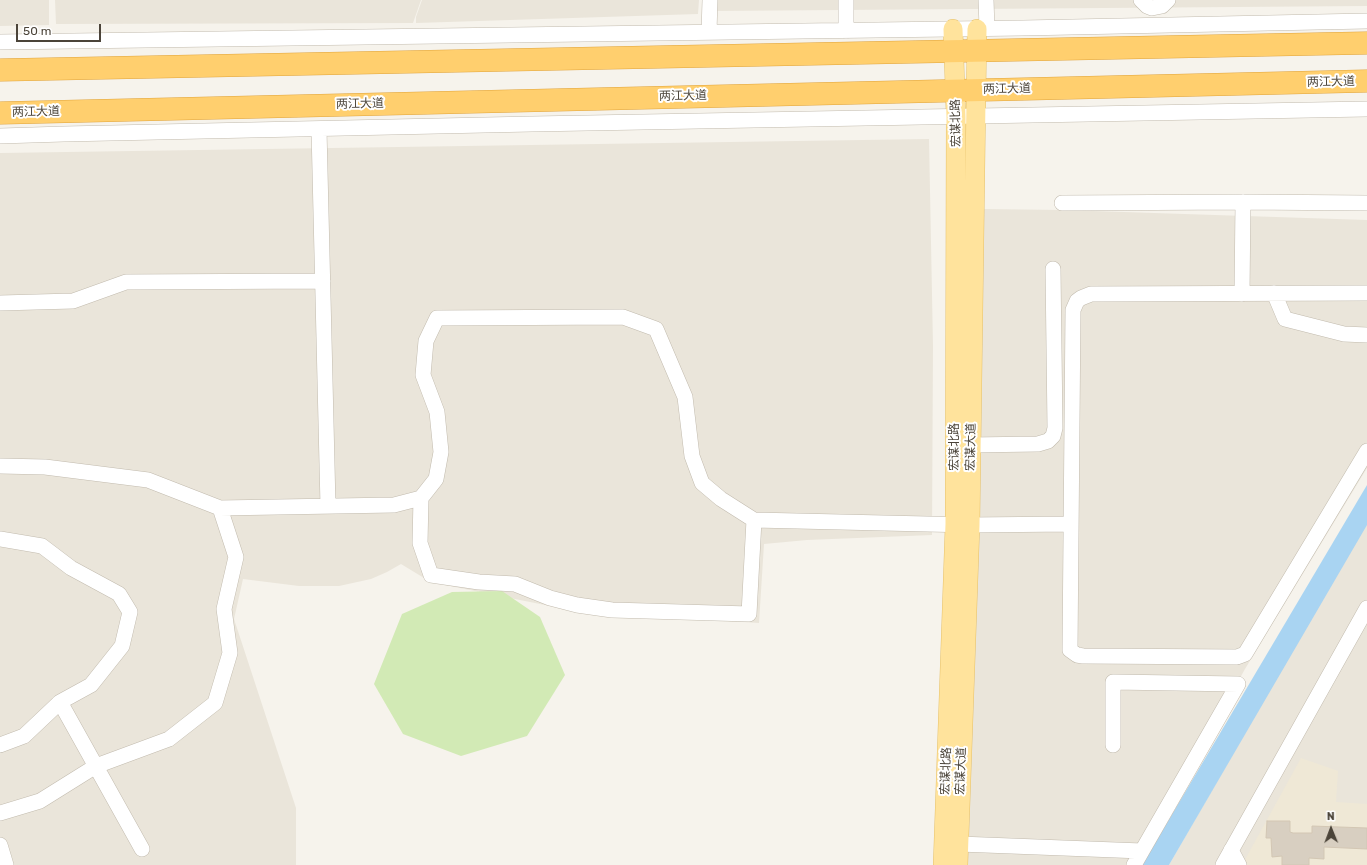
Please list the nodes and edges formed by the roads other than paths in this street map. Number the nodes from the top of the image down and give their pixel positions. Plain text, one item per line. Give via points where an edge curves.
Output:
1 (710, 0) edge
2 (846, 0) edge
3 (986, 0) edge
4 (1141, 0) edge
5 (1162, 4) edge
6 (1367, 21) edge
7 (1157, 25) junction
8 (953, 29) junction
9 (982, 29) junction
10 (846, 31) junction
11 (710, 32) junction
12 (0, 42) edge
13 (1367, 43) edge
14 (954, 51) junction
15 (977, 51) junction
16 (0, 70) edge
17 (1367, 81) edge
18 (966, 89) junction
19 (1367, 109) edge
20 (0, 113) edge
21 (976, 116) junction
22 (956, 117) junction
23 (319, 129) junction
24 (0, 136) edge
25 (1243, 202) junction
26 (1062, 203) dead end
27 (1367, 203) edge
28 (1053, 269) dead end
29 (323, 281) junction
30 (1274, 293) junction
31 (1367, 293) edge
32 (1242, 294) junction
33 (0, 303) edge
34 (1367, 335) edge
35 (971, 445) junction
36 (1367, 451) edge
37 (0, 466) edge
38 (421, 498) junction
39 (328, 506) junction
40 (220, 508) junction
41 (754, 520) junction
42 (1071, 524) junction
43 (962, 525) junction
44 (0, 539) edge
45 (1367, 608) edge
46 (60, 702) junction
47 (0, 745) edge
48 (1113, 745) dead end
49 (96, 766) junction
50 (0, 813) edge
51 (959, 844) junction
52 (0, 846) edge
53 (142, 849) dead end
54 (1142, 850) junction
55 (1231, 850) junction
56 (6, 865) edge
57 (943, 865) edge
58 (958, 865) edge
59 (1134, 865) edge
60 (1223, 865) edge
61 (1239, 865) edge

1 - 11 street
2 - 10 street
3 - 9 street
4 - 5 street via 1147,6
5 - 7 street
6 - 7 street
7 - 9 street
8 - 9 street
8 - 10 street
8 - 14 main road, 宏谋北路
9 - 15 main road, 宏谋大道
10 - 11 street
11 - 12 street
13 - 15 highway
14 - 15 highway
14 - 16 highway
14 - 18 main road, 宏谋北路
15 - 18 main road, 宏谋大道
17 - 18 highway, 两江大道
18 - 20 highway, 两江大道
18 - 21 main road, 宏谋大道
18 - 22 main road, 宏谋北路
19 - 21 street
21 - 22 street
21 - 35 main road, 宏谋大道
22 - 23 street
22 - 43 main road, 宏谋北路
23 - 24 street
23 - 29 street
25 - 26 street
25 - 27 street
25 - 32 street
28 - 35 street via 1053,436 1048,441 1038,444
29 - 33 street via 126,282 73,301
29 - 39 street
30 - 31 street
30 - 32 street
30 - 34 street via 1285,319 1344,334
32 - 42 street via 1091,294 1077,301 1073,310
35 - 43 main road, 宏谋大道
36 - 42 street via 1245,654 1237,657 1083,656 1073,653 1069,646
37 - 40 street via 45,467 148,480
38 - 39 street via 394,505
38 - 41 street via 420,543 431,576 515,584 563,602 612,610 749,614
38 - 41 street via 436,479 441,452 438,412 422,375 426,341 437,318 623,317 656,329 685,397 692,456 702,483 721,499
39 - 40 street
40 - 49 street via 236,557 224,609 230,653 215,703 169,739
41 - 43 street
42 - 43 street
43 - 51 main road, 宏谋大道
43 - 57 main road, 宏谋北路
44 - 46 street via 42,546 71,568 119,594 130,612 122,646 91,685
45 - 55 street
46 - 47 street via 24,736
46 - 49 street
48 - 54 street via 1113,682 1238,684
49 - 50 street via 40,801
49 - 53 street
51 - 54 street
51 - 58 main road, 宏谋大道
52 - 56 street
54 - 59 street
55 - 60 street
55 - 61 street

